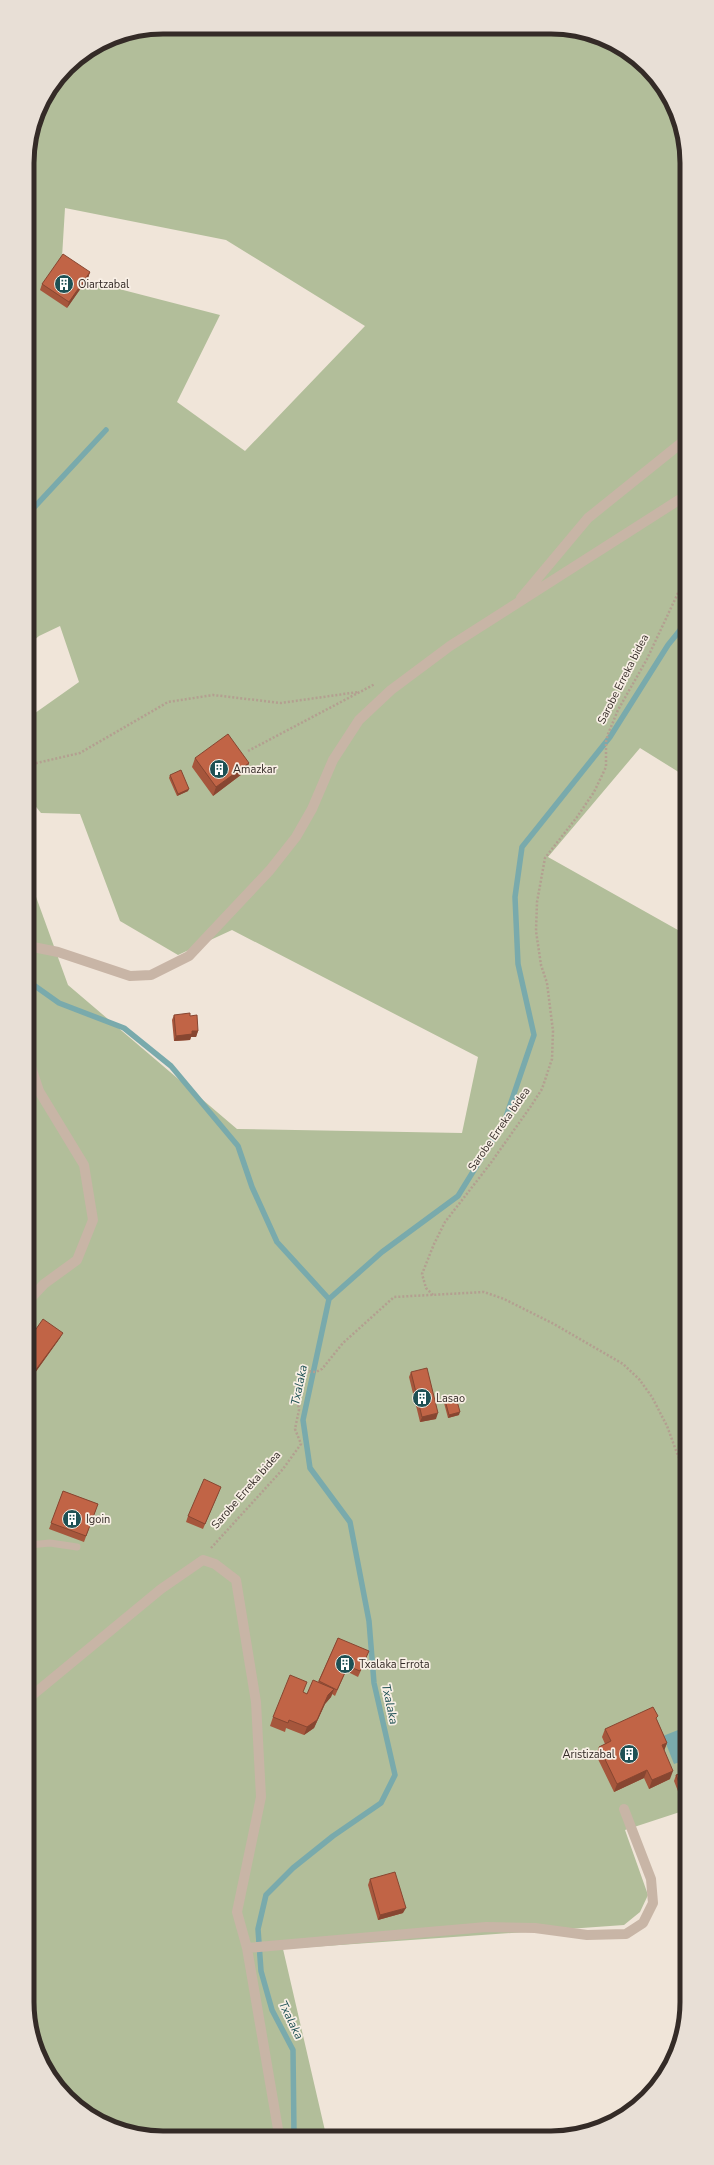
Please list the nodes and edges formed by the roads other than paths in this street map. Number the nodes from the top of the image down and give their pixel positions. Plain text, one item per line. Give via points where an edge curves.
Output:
1 (680, 444) edge
2 (680, 499) edge
3 (516, 604) junction
4 (34, 947) edge
5 (34, 1078) edge
6 (34, 1295) edge
7 (34, 1545) edge
8 (77, 1548) dead end
9 (34, 1694) edge
10 (624, 1809) dead end
11 (250, 1947) junction
12 (278, 2131) edge

1 - 3 street via 588,518
2 - 3 street
3 - 4 street via 450,646 391,690 359,720 333,760 312,809 296,837 270,870 189,956 151,975 130,976 58,952
5 - 6 street via 38,1091 84,1165 93,1220 77,1260 44,1284
7 - 8 lane via 50,1543
9 - 11 street via 161,1589 203,1560 215,1564 236,1580 256,1702 261,1797 236,1912
10 - 11 street via 651,1879 653,1903 643,1923 626,1934 586,1934 486,1926
11 - 12 street

